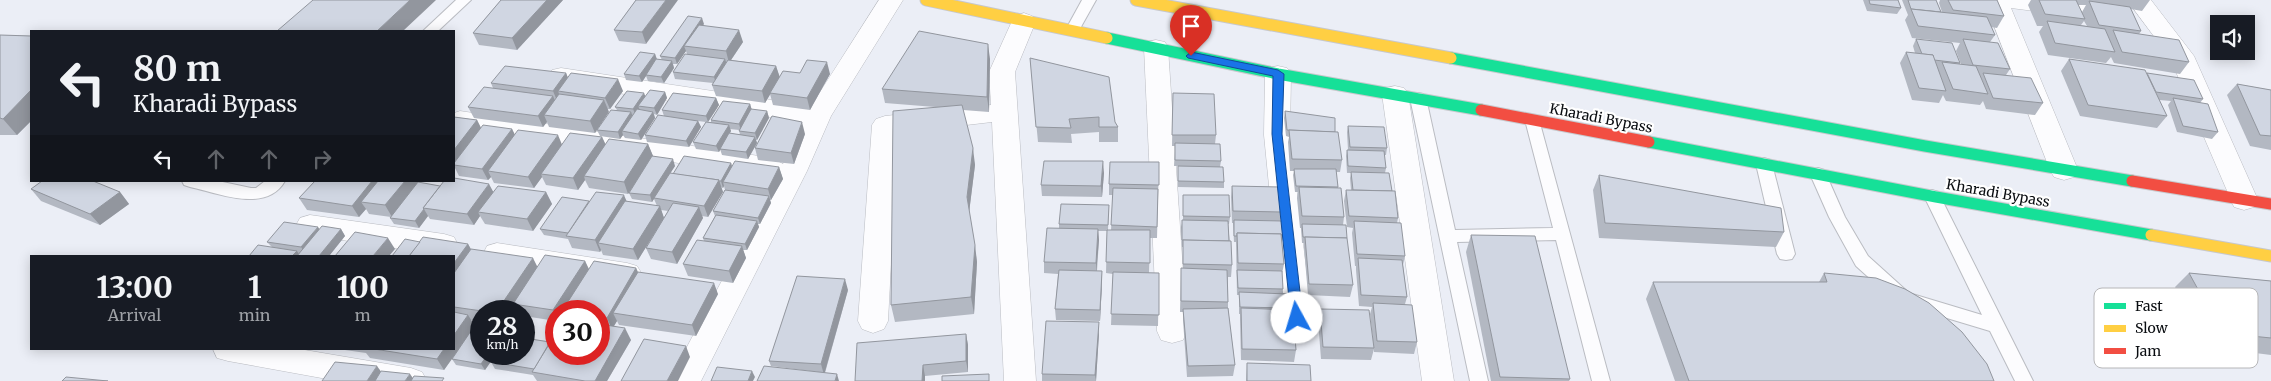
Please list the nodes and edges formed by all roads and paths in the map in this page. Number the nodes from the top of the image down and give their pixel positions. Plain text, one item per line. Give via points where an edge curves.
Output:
1 (464, 0) edge
2 (892, 0) edge
3 (926, 0) edge
4 (1088, 0) edge
5 (1136, 0) edge
6 (1996, 0) edge
7 (2008, 0) edge
8 (1173, 4) edge
9 (2146, 9) edge
10 (1024, 21) junction
11 (431, 30) edge
12 (1072, 31) junction
13 (1156, 48) junction
14 (1278, 74) junction
15 (561, 76) edge
16 (1406, 96) junction
17 (1004, 112) junction
18 (818, 116) junction
19 (460, 120) edge
20 (1533, 120) junction
21 (1764, 164) junction
22 (2064, 170) junction
23 (793, 171) junction
24 (1818, 174) junction
25 (195, 182) edge
26 (276, 182) edge
27 (1932, 196) junction
28 (2244, 200) junction
29 (2271, 204) edge
30 (310, 225) edge
31 (1563, 234) junction
32 (1447, 236) junction
33 (1786, 254) dead end
34 (2271, 256) edge
35 (648, 277) edge
36 (1297, 318) dead end
37 (873, 321) dead end
38 (1996, 326) junction
39 (1172, 330) dead end
40 (234, 350) edge
41 (411, 381) edge
42 (685, 381) edge
43 (1020, 381) edge
44 (1438, 381) edge
45 (1479, 381) edge
46 (1601, 381) edge
47 (2024, 381) edge

1 - 11 lane
2 - 18 street
3 - 10 highway, Kharadi Bypass
4 - 12 lane
5 - 8 highway
6 - 22 street
7 - 9 street
8 - 22 highway
9 - 28 street via 2182,56
10 - 12 highway, Kharadi Bypass
10 - 17 street via 1002,72
12 - 13 highway, Kharadi Bypass
13 - 14 highway, Kharadi Bypass
13 - 39 street
14 - 16 highway, Kharadi Bypass
14 - 36 street via 1277,134
15 - 18 street
16 - 20 highway, Kharadi Bypass
16 - 32 lane
16 - 44 street
17 - 37 street via 884,125
17 - 43 street
18 - 23 street
19 - 23 street
20 - 21 highway, Kharadi Bypass
20 - 31 lane
21 - 24 highway, Kharadi Bypass
21 - 33 lane
22 - 28 highway
23 - 42 street via 718,288
24 - 27 highway, Kharadi Bypass
24 - 38 lane via 1862,261 1903,298
25 - 26 lane via 251,194 260,193
27 - 34 highway, Kharadi Bypass
27 - 38 lane
28 - 29 highway
30 - 35 street
31 - 32 lane
31 - 46 lane
32 - 45 lane
38 - 47 lane
40 - 41 street

